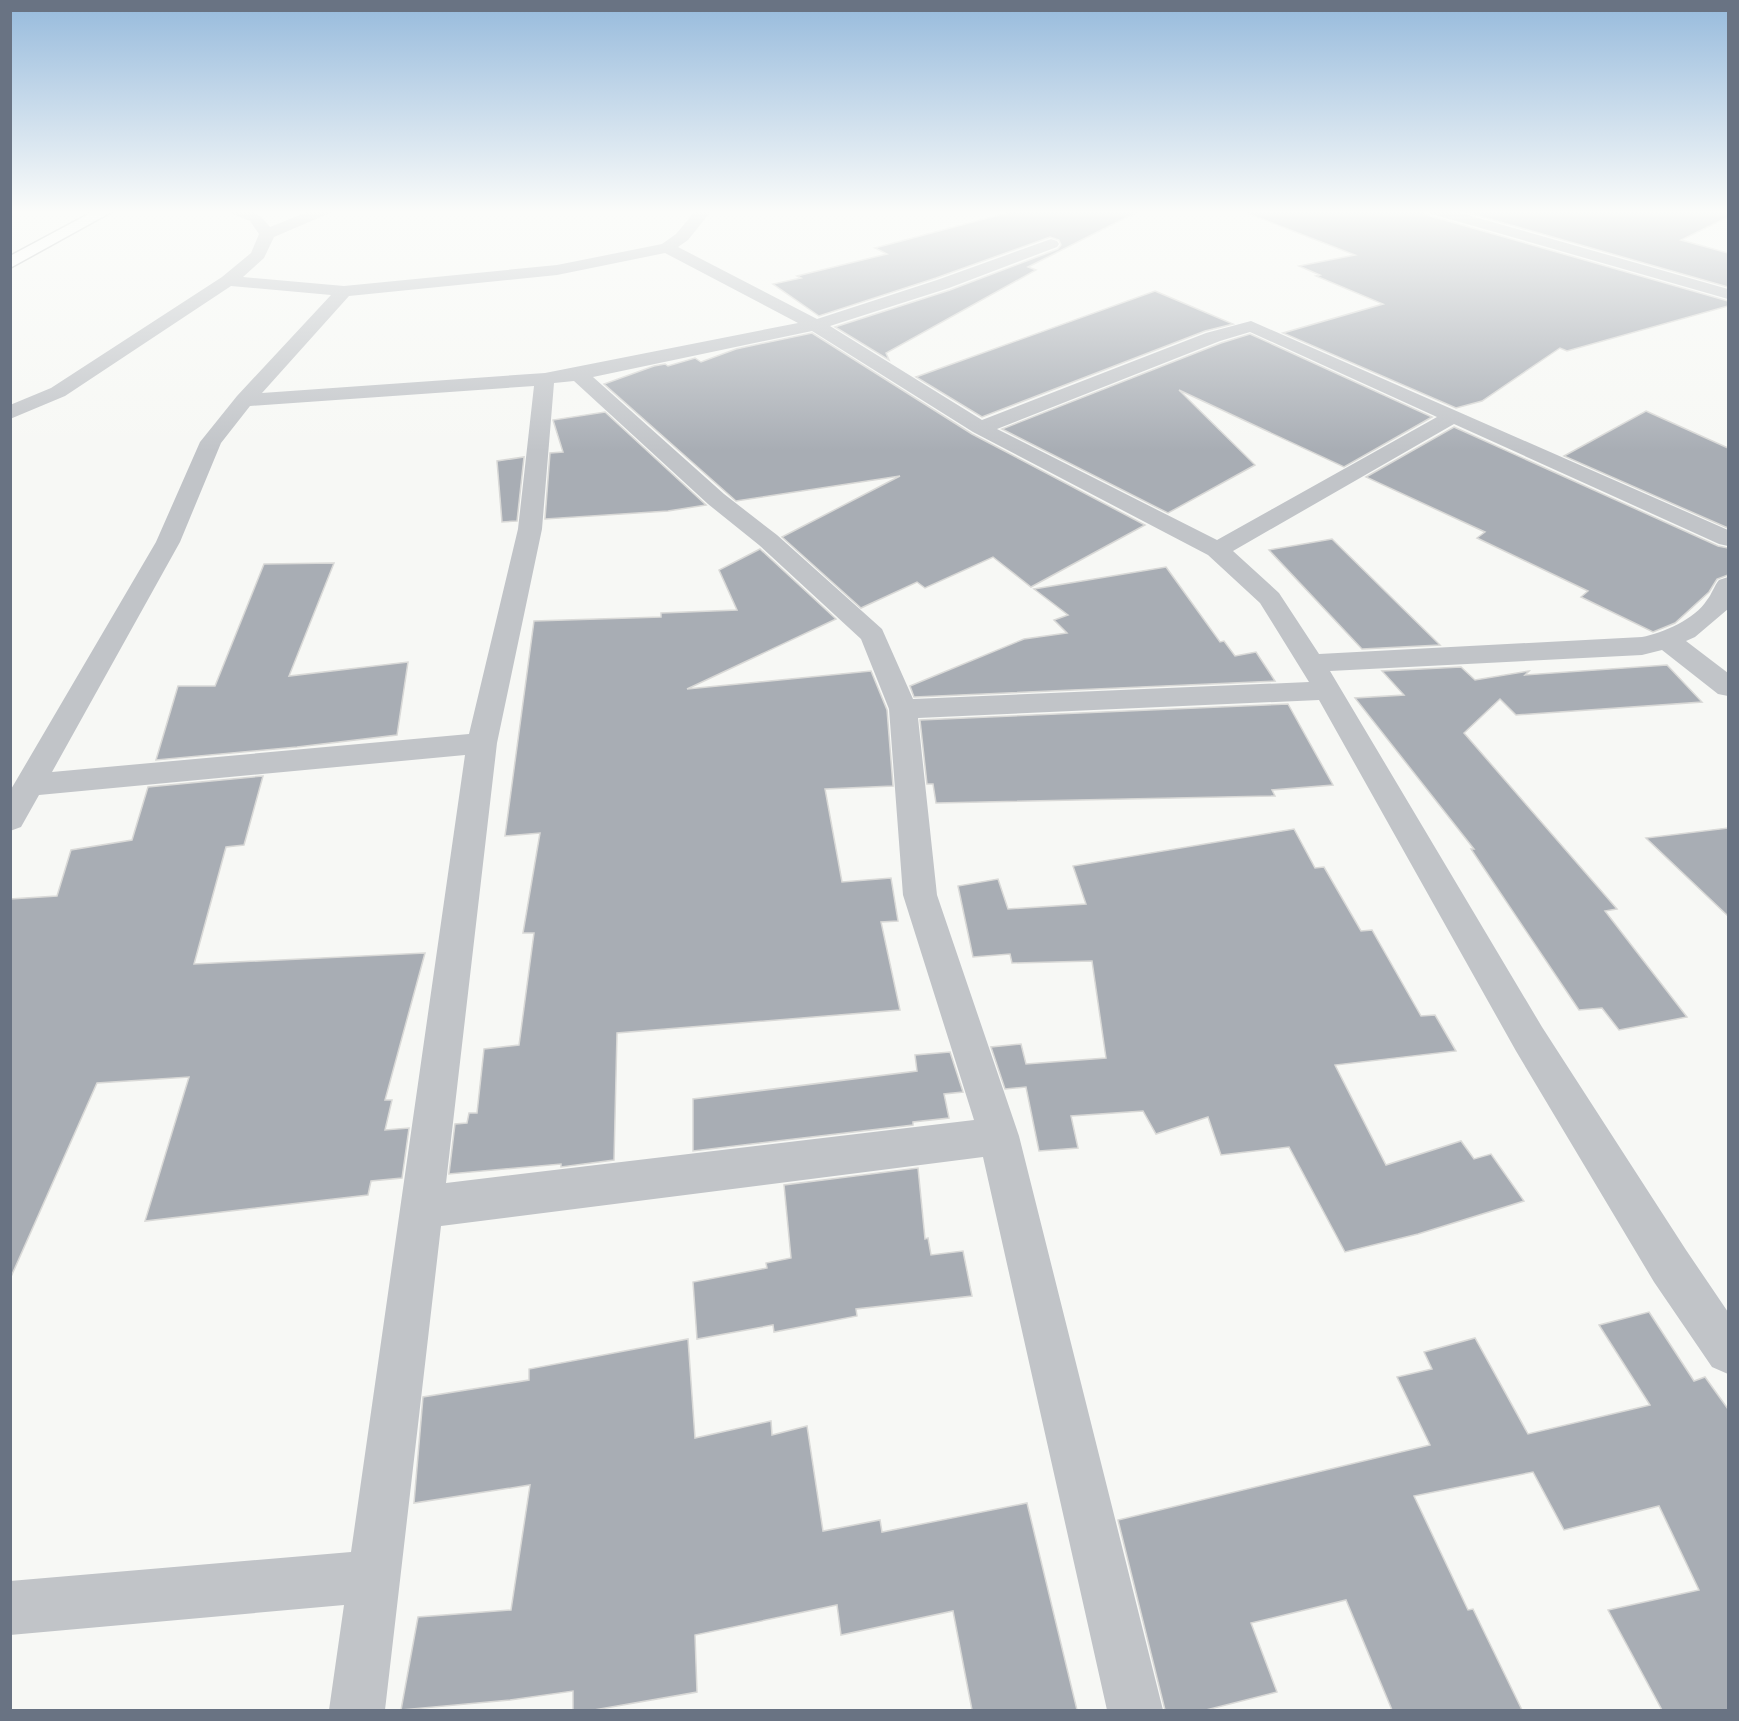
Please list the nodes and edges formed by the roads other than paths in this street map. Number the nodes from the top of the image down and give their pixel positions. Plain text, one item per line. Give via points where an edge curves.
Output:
1 (214, 290) edge
2 (336, 290) edge
3 (353, 290) edge
4 (748, 290) edge
5 (924, 290) edge
6 (344, 291) junction
7 (814, 325) junction
8 (578, 374) junction
9 (545, 379) junction
10 (244, 400) junction
11 (10, 413) edge
12 (1453, 417) junction
13 (980, 428) junction
14 (1728, 539) edge
15 (1218, 550) junction
16 (1728, 585) edge
17 (1667, 640) junction
18 (1319, 676) junction
19 (1728, 687) edge
20 (903, 709) junction
21 (482, 744) junction
22 (29, 785) junction
23 (10, 819) edge
24 (999, 1136) junction
25 (422, 1207) junction
26 (1728, 1351) edge
27 (375, 1576) junction
28 (10, 1608) edge
29 (357, 1710) edge
30 (1135, 1710) edge

1 - 11 street via 58,392
2 - 6 street
3 - 6 street
4 - 7 street
5 - 7 street
6 - 10 street
7 - 8 street
7 - 13 street
8 - 9 street
8 - 20 street via 873,635
9 - 10 street
9 - 21 street via 530,529
10 - 22 street via 211,442 168,542
12 - 13 street via 1251,326 1213,337
12 - 14 street
12 - 15 street
13 - 15 street
15 - 18 street via 1270,598
16 - 17 street via 1717,608
17 - 18 street via 1642,646
17 - 19 street
18 - 20 street
18 - 26 street via 1529,1039 1670,1266
20 - 24 street via 920,895
21 - 22 street
21 - 25 street
22 - 23 street
24 - 25 street
24 - 30 street
25 - 27 street
27 - 28 street
27 - 29 street

